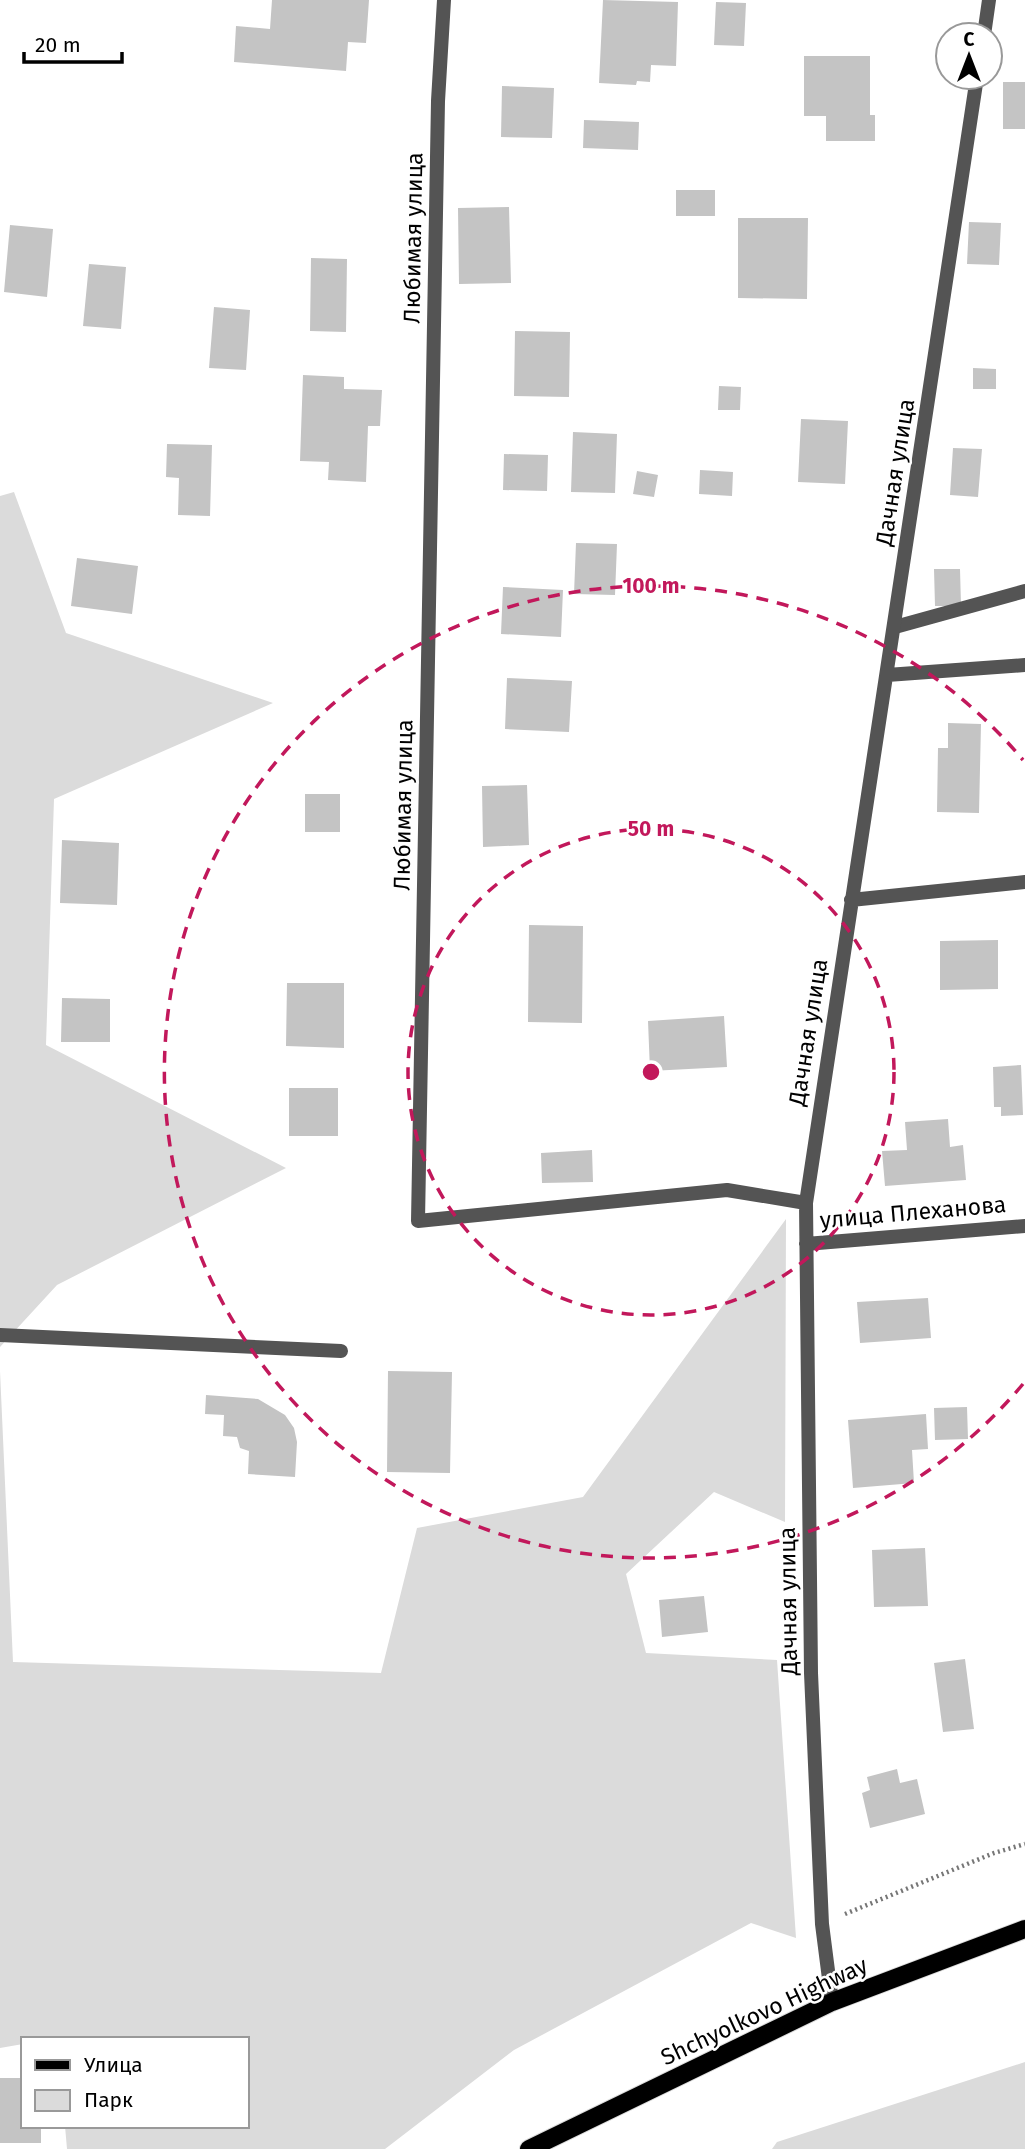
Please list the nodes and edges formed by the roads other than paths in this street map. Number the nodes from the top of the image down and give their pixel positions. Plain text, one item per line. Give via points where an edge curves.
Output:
1 (444, 0) edge
2 (989, 0) edge
3 (986, 21) edge
4 (976, 91) edge
5 (1025, 591) edge
6 (895, 627) junction
7 (1025, 665) edge
8 (887, 675) junction
9 (1025, 881) edge
10 (851, 900) junction
11 (806, 1203) junction
12 (1025, 1226) edge
13 (806, 1244) junction
14 (0, 1335) edge
15 (341, 1351) dead end
16 (1025, 1929) edge
17 (832, 2002) junction
18 (528, 2149) edge

1 - 11 street, Любимая улица via 438,101 418,1221 727,1190
2 - 3 street
4 - 6 street, Дачная улица
5 - 6 street
6 - 8 street, Дачная улица
7 - 8 street
8 - 10 street, Дачная улица
9 - 10 street
10 - 11 street, Дачная улица
11 - 13 street, Дачная улица
12 - 13 street, улица Плеханова
13 - 17 street, Дачная улица via 811,1673 822,1924
14 - 15 street
16 - 17 main road, Shchyolkovo Highway
17 - 18 main road, Shchyolkovo Highway

